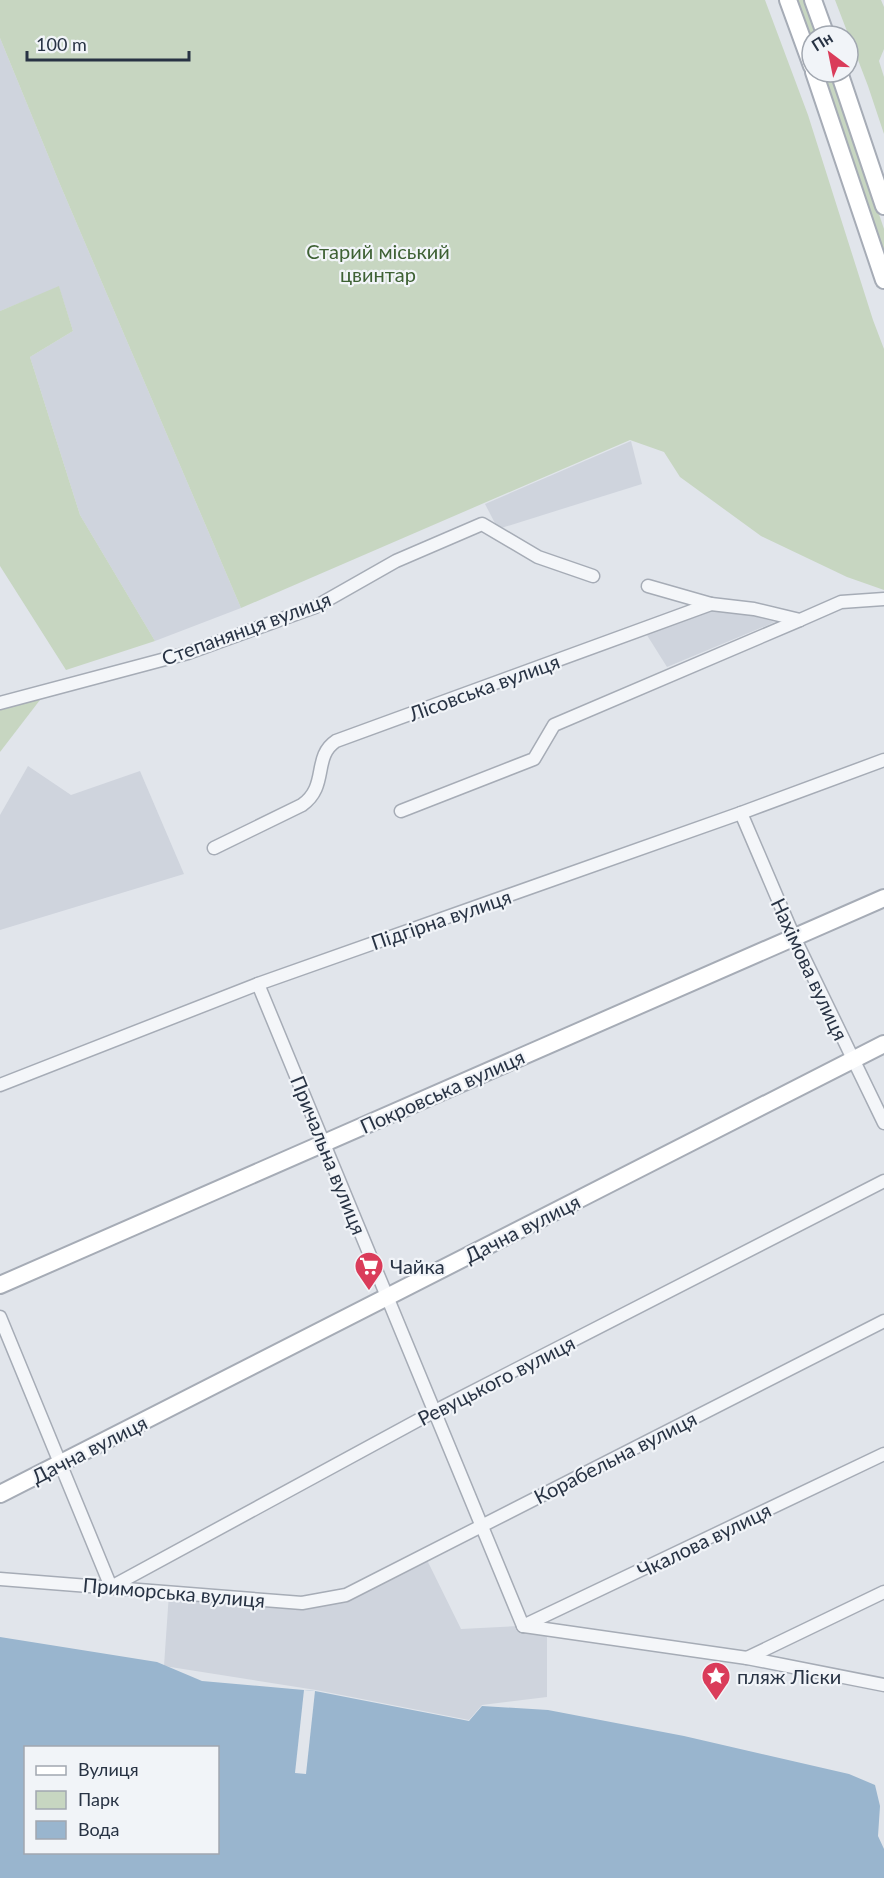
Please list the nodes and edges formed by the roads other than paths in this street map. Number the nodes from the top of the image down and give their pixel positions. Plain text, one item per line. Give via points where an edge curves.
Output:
1 (788, 0) edge
2 (813, 0) edge
3 (822, 24) edge
4 (800, 33) edge
5 (818, 84) edge
6 (843, 84) edge
7 (884, 206) edge
8 (884, 280) edge
9 (593, 576) dead end
10 (648, 586) dead end
11 (884, 599) edge
12 (711, 604) junction
13 (800, 620) junction
14 (0, 704) edge
15 (884, 760) edge
16 (401, 812) dead end
17 (741, 813) junction
18 (214, 848) dead end
19 (884, 898) edge
20 (794, 937) junction
21 (258, 984) junction
22 (884, 1044) edge
23 (853, 1060) junction
24 (0, 1085) edge
25 (884, 1123) edge
26 (325, 1143) junction
27 (884, 1181) edge
28 (0, 1285) edge
29 (388, 1297) junction
30 (0, 1317) edge
31 (884, 1321) edge
32 (435, 1411) junction
33 (884, 1454) edge
34 (60, 1463) junction
35 (0, 1494) edge
36 (482, 1525) junction
37 (0, 1579) edge
38 (111, 1587) junction
39 (884, 1592) edge
40 (346, 1595) joint
41 (523, 1626) junction
42 (747, 1658) junction
43 (884, 1685) edge

1 - 4 street
2 - 3 street
5 - 8 street
6 - 7 street
9 - 14 street, Степанянця вулиця via 538,557 482,524 396,561 315,607 188,653
10 - 12 street
11 - 13 street via 841,602
12 - 13 street, Лісовська вулиця
12 - 18 street, Лісовська вулиця via 336,741 324,753 318,788 312,798
13 - 16 street via 554,725 534,759
15 - 17 street, Підгірна вулиця
17 - 20 street, Нахімова вулиця
17 - 21 street, Підгірна вулиця
19 - 20 street, Покровська вулиця
20 - 23 street, Нахімова вулиця
20 - 26 street, Покровська вулиця
21 - 24 street, Підгірна вулиця
21 - 26 street, Причальна вулиця
22 - 23 street, Дачна вулиця
23 - 25 street, Нахімова вулиця
23 - 29 street, Дачна вулиця
26 - 28 street, Покровська вулиця
26 - 29 street, Причальна вулиця
27 - 32 street, Ревуцького вулиця
29 - 32 street, Причальна вулиця
29 - 34 street, Дачна вулиця
30 - 34 street
31 - 36 street, Корабельна вулиця
32 - 36 street, Причальна вулиця
32 - 38 street, Ревуцького вулиця
33 - 41 street, Чкалова вулиця
34 - 35 street, Дачна вулиця
34 - 38 street
36 - 40 street, Корабельна вулиця
36 - 41 street, Причальна вулиця
37 - 38 street, Приморська вулиця
38 - 40 street, Приморська вулиця via 302,1603
39 - 42 street
41 - 42 street
42 - 43 street

